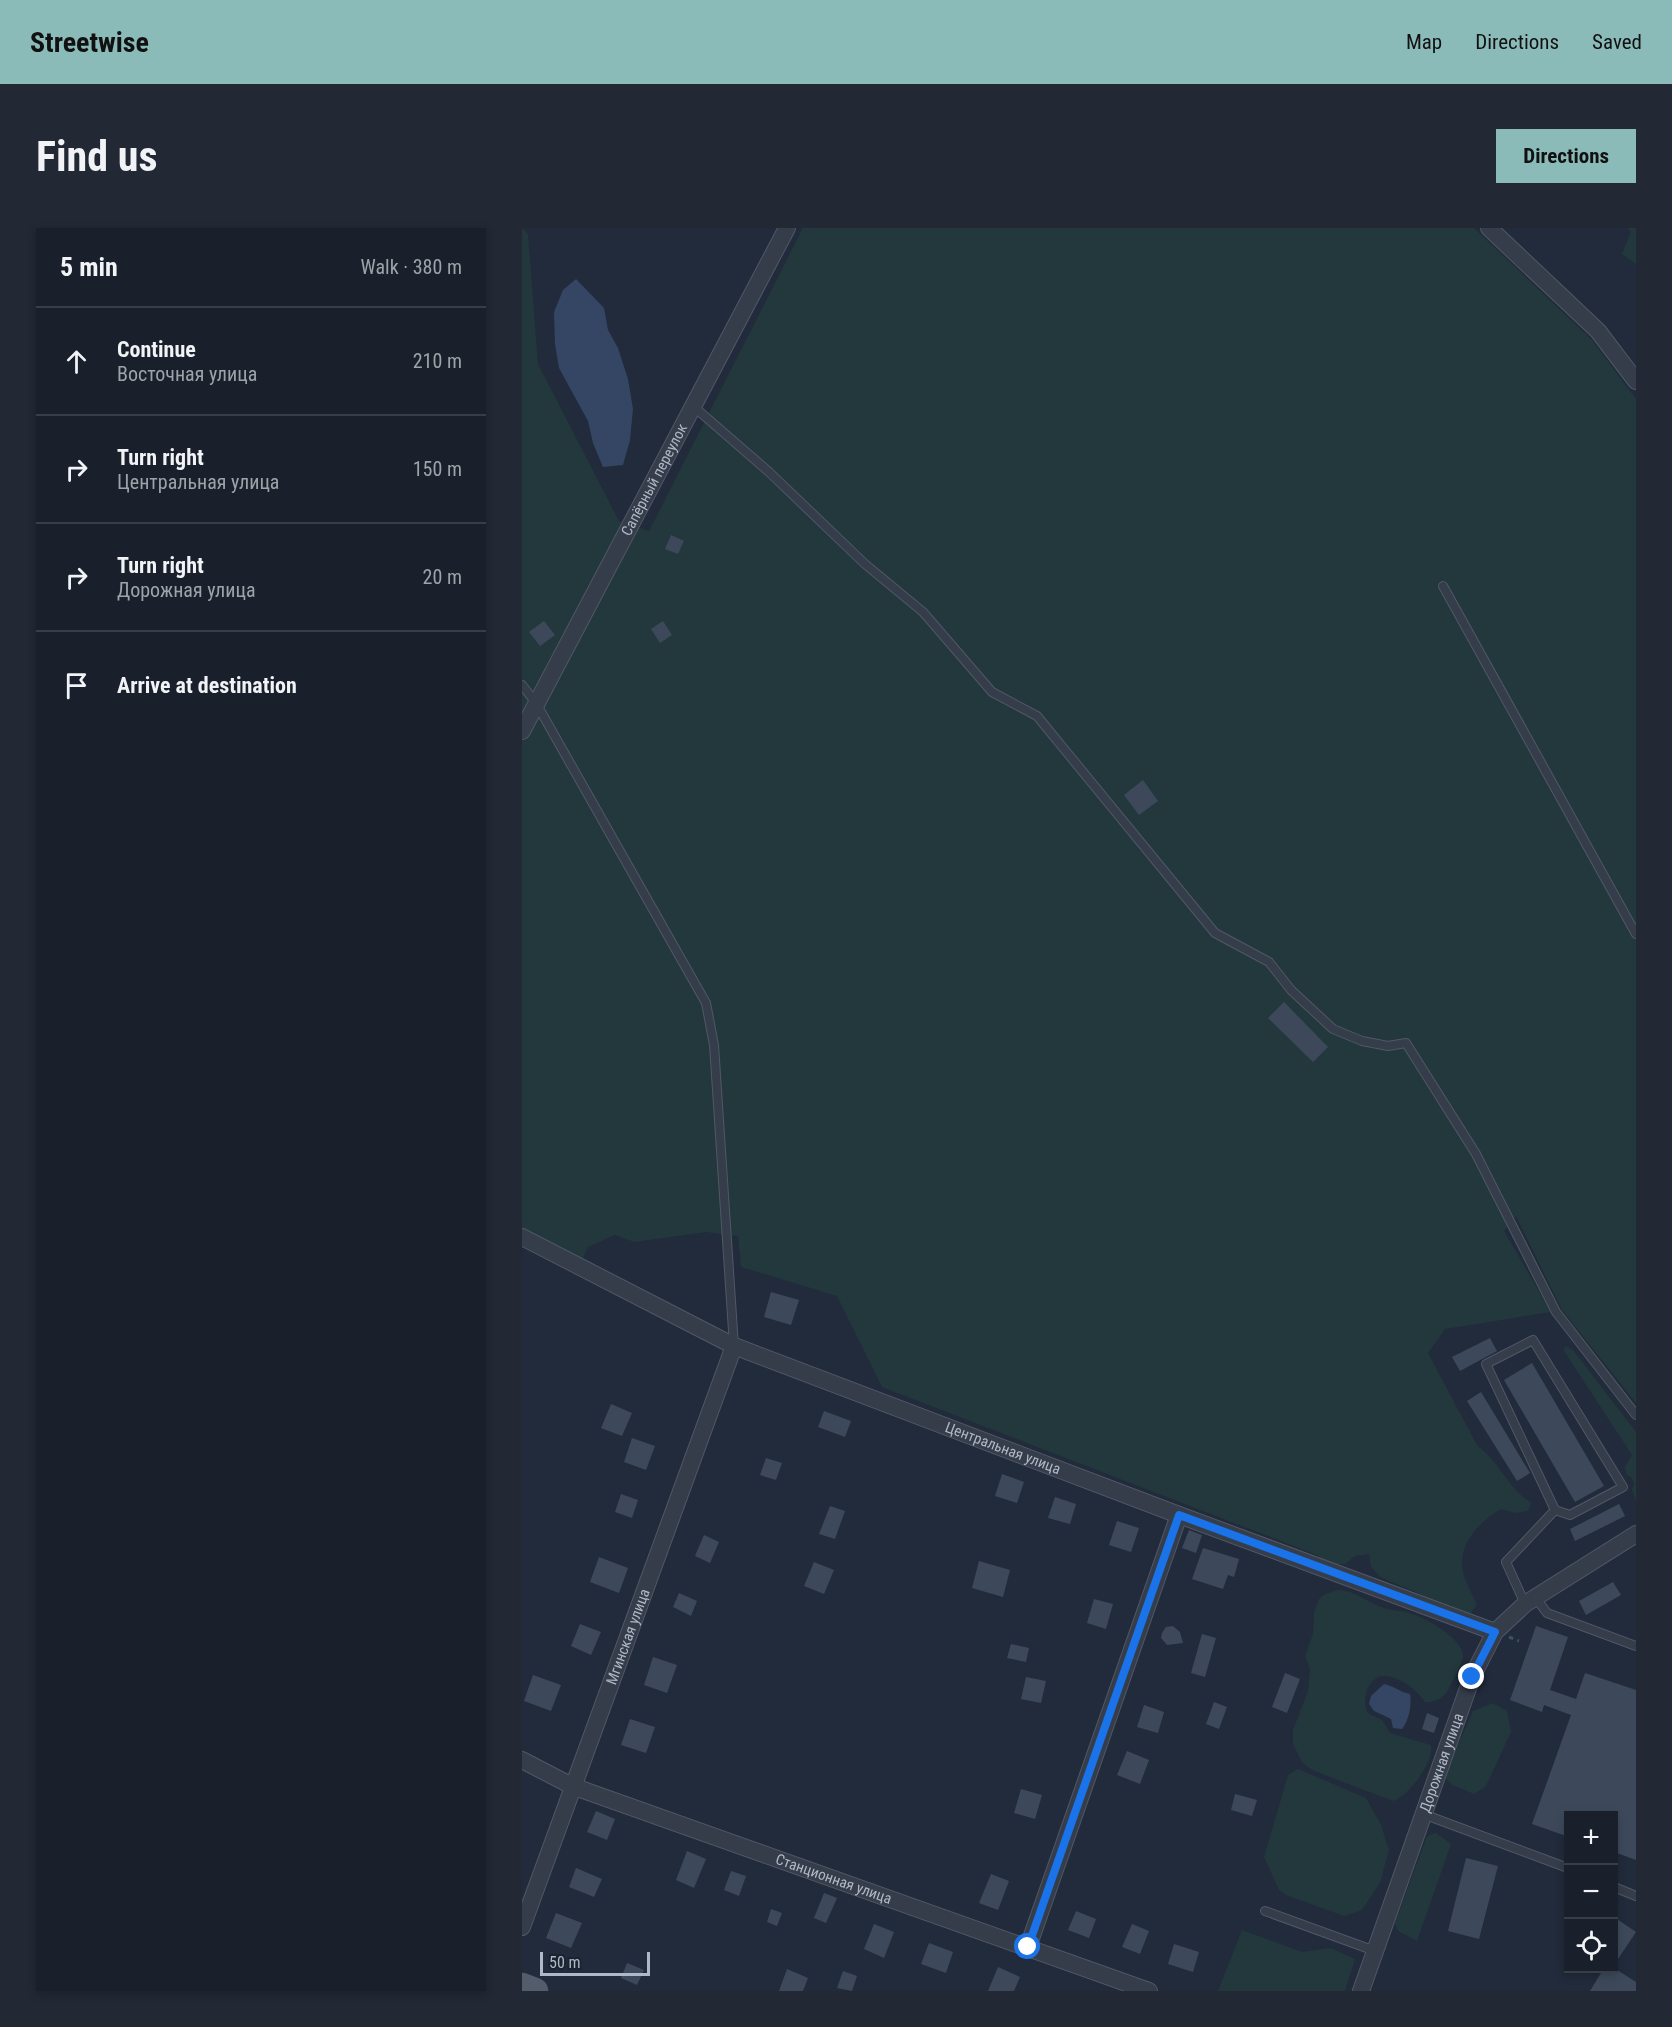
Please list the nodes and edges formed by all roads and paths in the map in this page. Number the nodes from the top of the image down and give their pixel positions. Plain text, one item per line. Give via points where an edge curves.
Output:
1 (787, 228) edge
2 (1489, 228) edge
3 (1636, 381) edge
4 (692, 406) junction
5 (1443, 586) dead end
6 (522, 686) edge
7 (529, 701) edge
8 (522, 731) edge
9 (1636, 934) edge
10 (522, 1237) edge
11 (734, 1346) junction
12 (1636, 1415) edge
13 (1555, 1510) junction
14 (1179, 1515) junction
15 (1636, 1534) edge
16 (1530, 1600) junction
17 (1495, 1632) junction
18 (1636, 1646) edge
19 (522, 1760) edge
20 (572, 1786) junction
21 (1423, 1814) junction
22 (1564, 1866) edge
23 (1618, 1889) edge
24 (1636, 1896) edge
25 (1265, 1911) dead end
26 (522, 1927) edge
27 (1028, 1947) junction
28 (1375, 1951) junction
29 (522, 1986) edge
30 (535, 1991) edge
31 (1149, 1991) edge
32 (1361, 1991) edge

1 - 4 street, Сапёрный переулок
2 - 3 street via 1598,331
4 - 7 street, Сапёрный переулок
4 - 12 lane via 769,472 865,564 924,612 992,692 1037,716 1215,933 1269,962 1291,990 1333,1029 1388,1046 1406,1043 1476,1154 1556,1312
5 - 9 lane
6 - 7 lane
7 - 8 street, Сапёрный переулок
7 - 11 lane via 706,1003 714,1045
10 - 11 street, Центральная улица
11 - 14 street, Центральная улица
11 - 20 street, Мгинская улица
13 - 13 lane via 1486,1364 1533,1340 1623,1487 1570,1515
13 - 16 lane via 1506,1562
14 - 17 street, Центральная улица
14 - 27 street
15 - 16 street, Дорожная улица
16 - 17 street, Дорожная улица
16 - 18 lane via 1547,1613
17 - 21 street, Дорожная улица via 1472,1677
19 - 20 street, Станционная улица
20 - 26 street, Мгинская улица
20 - 27 street, Станционная улица
21 - 22 lane
21 - 28 street, Дорожная улица
23 - 24 lane
25 - 28 lane
27 - 31 street, Станционная улица
28 - 32 street, Дорожная улица
29 - 30 main road

